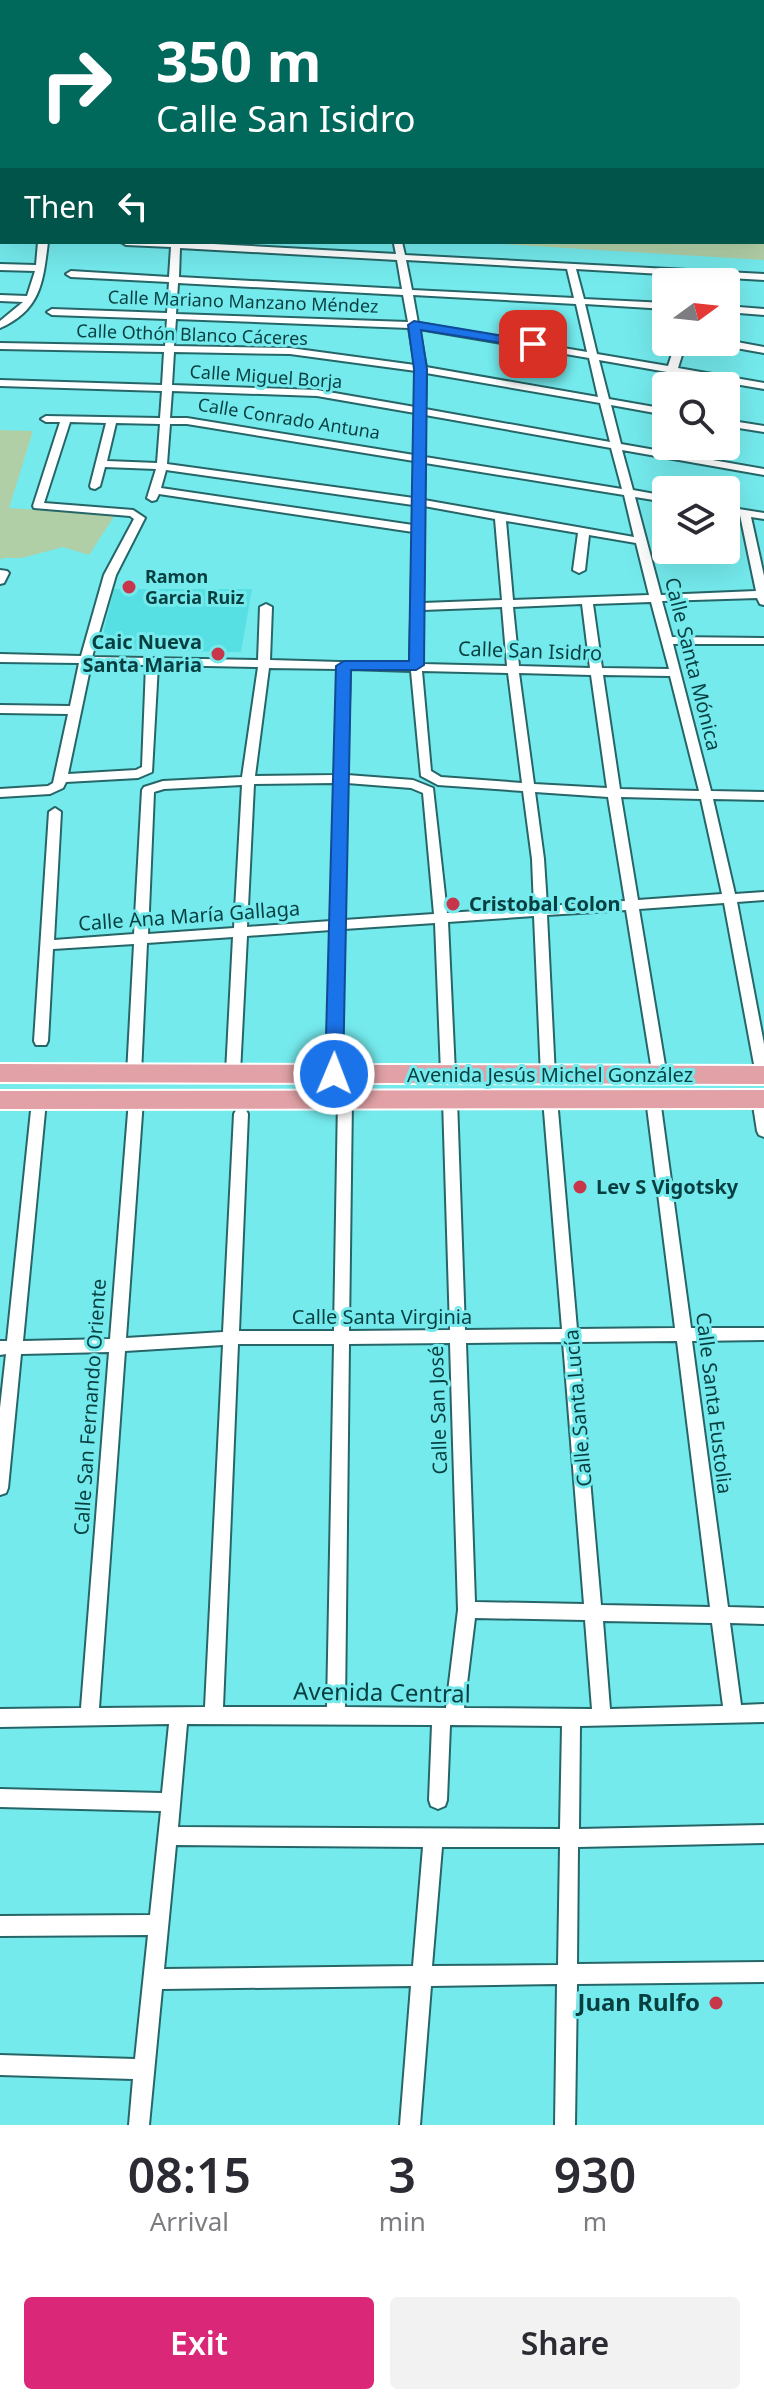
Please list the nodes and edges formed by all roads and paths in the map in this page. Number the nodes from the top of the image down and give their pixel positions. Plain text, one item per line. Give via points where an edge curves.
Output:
1 (43, 244) edge
2 (159, 244) edge
3 (176, 245) junction
4 (400, 250) edge
5 (571, 266) junction
6 (0, 267) edge
7 (40, 268) junction
8 (652, 273) edge
9 (71, 274) dead end
10 (740, 277) edge
11 (764, 277) edge
12 (172, 278) junction
13 (408, 292) junction
14 (0, 298) edge
15 (32, 299) junction
16 (580, 301) junction
17 (652, 305) edge
18 (740, 310) edge
19 (52, 312) dead end
20 (764, 312) edge
21 (169, 314) junction
22 (0, 325) edge
23 (414, 325) junction
24 (0, 346) edge
25 (740, 346) edge
26 (169, 349) junction
27 (764, 350) edge
28 (593, 354) junction
29 (677, 356) edge
30 (673, 368) junction
31 (421, 369) junction
32 (672, 372) edge
33 (0, 383) edge
34 (168, 386) junction
35 (764, 386) edge
36 (605, 401) junction
37 (420, 409) junction
38 (652, 410) edge
39 (46, 419) dead end
40 (66, 419) junction
41 (112, 420) junction
42 (166, 420) junction
43 (740, 425) edge
44 (764, 429) edge
45 (614, 444) junction
46 (419, 458) junction
47 (101, 464) junction
48 (162, 466) junction
49 (764, 472) edge
50 (95, 486) dead end
51 (626, 492) junction
52 (652, 497) edge
53 (417, 502) junction
54 (740, 512) edge
55 (745, 513) junction
56 (764, 516) edge
57 (500, 517) junction
58 (417, 529) junction
59 (584, 531) junction
60 (641, 541) junction
61 (579, 570) dead end
62 (763, 597) edge
63 (656, 598) junction
64 (587, 603) junction
65 (507, 605) junction
66 (266, 607) dead end
67 (417, 607) junction
68 (666, 640) junction
69 (764, 641) edge
70 (0, 658) edge
71 (86, 659) junction
72 (152, 660) junction
73 (264, 663) junction
74 (416, 665) junction
75 (344, 666) junction
76 (513, 668) junction
77 (597, 670) junction
78 (675, 673) junction
79 (0, 709) edge
80 (76, 709) junction
81 (340, 779) junction
82 (248, 781) junction
83 (426, 781) junction
84 (60, 783) junction
85 (530, 788) junction
86 (0, 793) edge
87 (614, 793) junction
88 (706, 795) junction
89 (764, 796) edge
90 (55, 812) dead end
91 (764, 896) edge
92 (730, 899) junction
93 (632, 907) junction
94 (539, 913) junction
95 (441, 919) junction
96 (337, 926) junction
97 (240, 932) junction
98 (141, 939) junction
99 (48, 945) junction
100 (41, 1041) dead end
101 (0, 1073) edge
102 (233, 1073) junction
103 (448, 1073) junction
104 (134, 1074) junction
105 (334, 1074) junction
106 (549, 1087) junction
107 (762, 1087) edge
108 (656, 1088) junction
109 (345, 1099) junction
110 (0, 1100) edge
111 (136, 1100) junction
112 (450, 1100) junction
113 (39, 1101) junction
114 (241, 1114) dead end
115 (764, 1131) edge
116 (683, 1334) junction
117 (764, 1334) edge
118 (342, 1336) junction
119 (458, 1337) junction
120 (572, 1337) junction
121 (231, 1338) junction
122 (116, 1345) junction
123 (7, 1347) edge
124 (0, 1488) edge
125 (467, 1610) junction
126 (594, 1615) junction
127 (764, 1616) edge
128 (719, 1617) junction
129 (764, 1713) edge
130 (733, 1714) junction
131 (214, 1715) junction
132 (336, 1716) junction
133 (179, 1717) junction
134 (571, 1717) junction
135 (0, 1718) edge
136 (89, 1718) junction
137 (448, 1718) junction
138 (602, 1718) junction
139 (0, 1798) edge
140 (438, 1800) dead end
141 (171, 1802) junction
142 (764, 1834) edge
143 (168, 1836) junction
144 (433, 1838) junction
145 (569, 1838) junction
146 (159, 1925) junction
147 (0, 1926) edge
148 (764, 1972) edge
149 (567, 1973) junction
150 (422, 1977) junction
151 (154, 1979) junction
152 (0, 2065) edge
153 (145, 2069) junction
154 (139, 2125) edge
155 (410, 2125) edge
156 (565, 2125) edge

1 - 7 street
2 - 3 street
3 - 4 street
3 - 12 street
4 - 5 street
4 - 13 street
5 - 8 street
5 - 16 street, Calle Santa Mónica
6 - 7 street
7 - 15 street
9 - 12 street
10 - 11 street
12 - 13 street
12 - 21 street
13 - 16 street
13 - 23 street
14 - 15 street
15 - 22 street
16 - 17 street
16 - 28 street, Calle Santa Mónica
18 - 20 street
19 - 21 street, Calle Mariano Manzano Méndez
21 - 23 street, Calle Mariano Manzano Méndez
21 - 26 street
23 - 28 street, Calle Mariano Manzano Méndez
23 - 31 street
24 - 26 street, Calle Othón Blanco Cáceres
25 - 27 street
26 - 31 street, Calle Othón Blanco Cáceres via 290,351
26 - 34 street
28 - 30 street, Calle Mariano Manzano Méndez
28 - 36 street, Calle Santa Mónica
29 - 30 street
30 - 32 street
30 - 35 street, Calle Mariano Manzano Méndez
31 - 36 street, Calle Othón Blanco Cáceres
31 - 37 street
33 - 34 street, Calle Miguel Borja
34 - 37 street, Calle Miguel Borja via 317,393
34 - 42 street
36 - 38 street, Calle Othón Blanco Cáceres
36 - 45 street, Calle Santa Mónica
37 - 45 street, Calle Miguel Borja
37 - 46 street
39 - 40 street, Calle Conrado Antuna
40 - 41 street, Calle Conrado Antuna
40 - 71 street via 38,506 140,518 110,575
41 - 42 street, Calle Conrado Antuna
41 - 47 street
42 - 46 street, Calle Conrado Antuna
42 - 48 street
43 - 44 street
45 - 49 street, Calle Miguel Borja
45 - 51 street, Calle Santa Mónica
46 - 51 street, Calle Conrado Antuna
46 - 53 street
47 - 48 street
47 - 50 street
48 - 53 street
48 - 58 street via 154,494
51 - 52 street, Calle Conrado Antuna
51 - 60 street, Calle Santa Mónica
53 - 57 street
53 - 58 street
54 - 55 street
55 - 56 street
55 - 62 street
57 - 59 street
57 - 65 street, Calle Santa Lucía
58 - 67 street
59 - 60 street
59 - 61 street
60 - 63 street, Calle Santa Mónica
62 - 63 street
63 - 64 street
63 - 68 street, Calle Santa Mónica
64 - 65 street
64 - 77 street, Calle Santa Eustolia
65 - 67 street
65 - 76 street, Calle Santa Lucía
66 - 73 street
67 - 74 street
68 - 69 street
68 - 78 street, Calle Santa Mónica
70 - 71 street, Calle San Isidro
71 - 72 street, Calle San Isidro
71 - 80 street
72 - 73 street, Calle San Isidro
72 - 84 street via 146,771
73 - 75 street, Calle San Isidro
73 - 82 street
74 - 75 street, Calle San Isidro
74 - 76 street, Calle San Isidro
74 - 83 street
75 - 81 street
76 - 77 street, Calle San Isidro
76 - 85 street, Calle Santa Lucía
77 - 78 street, Calle San Isidro
77 - 87 street, Calle Santa Eustolia
78 - 88 street, Calle Santa Mónica
79 - 80 street
80 - 84 street
81 - 82 street
81 - 83 street
81 - 96 street
82 - 97 street
82 - 98 street via 152,788 146,794
83 - 85 street
83 - 95 street
84 - 86 street
85 - 87 street
85 - 94 street, Calle Santa Lucía
87 - 88 street
87 - 93 street, Calle Santa Eustolia
88 - 89 street
88 - 92 street, Calle Santa Mónica
90 - 99 street
91 - 92 street, Calle Ana María Gallaga
92 - 93 street, Calle Ana María Gallaga
92 - 107 street, Calle Santa Mónica
93 - 94 street, Calle Ana María Gallaga
93 - 108 street, Calle Santa Eustolia
94 - 95 street, Calle Ana María Gallaga
94 - 106 street, Calle Santa Lucía
95 - 96 street, Calle Ana María Gallaga
95 - 103 street
96 - 97 street, Calle Ana María Gallaga
96 - 105 street
97 - 98 street, Calle Ana María Gallaga
97 - 102 street
98 - 99 street, Calle Ana María Gallaga
98 - 104 street
99 - 100 street
101 - 104 main road, Avenida Jesús Michel González
102 - 104 main road, Avenida Jesús Michel González
102 - 105 main road, Avenida Jesús Michel González
103 - 105 main road, Avenida Jesús Michel González
103 - 106 main road, Avenida Jesús Michel González
106 - 108 main road, Avenida Jesús Michel González
106 - 112 main road, Avenida Jesús Michel González
106 - 120 street, Calle Santa Lucía
107 - 108 main road, Avenida Jesús Michel González
107 - 115 street, Calle Santa Mónica
108 - 116 street, Calle Santa Eustolia
109 - 111 main road, Avenida Jesús Michel González
109 - 112 main road, Avenida Jesús Michel González
109 - 118 street
110 - 113 main road, Avenida Jesús Michel González
111 - 113 main road, Avenida Jesús Michel González
111 - 122 street, Calle San Fernando Oriente
112 - 119 street, Calle San José
113 - 123 street
114 - 121 street
116 - 117 street, Calle Santa Virginia
116 - 120 street, Calle Santa Virginia
116 - 128 street, Calle Santa Eustolia
118 - 119 street, Calle Santa Virginia
118 - 121 street, Calle Santa Virginia
118 - 132 street
119 - 120 street, Calle Santa Virginia
119 - 125 street, Calle San José
120 - 126 street, Calle Santa Lucía
121 - 122 street, Calle Santa Virginia
121 - 131 street
122 - 123 street, Calle Santa Virginia
122 - 136 street, Calle San Fernando Oriente
123 - 124 street
125 - 126 street
125 - 137 street, Calle San José
126 - 128 street
126 - 138 street, Calle Santa Lucía
127 - 128 street
128 - 130 street, Calle Santa Eustolia
129 - 130 street, Avenida Central
130 - 138 street, Avenida Central
131 - 132 street, Avenida Central
131 - 133 street, Avenida Central
132 - 137 street, Avenida Central
133 - 136 street, Avenida Central
133 - 141 street
134 - 137 street, Avenida Central
134 - 138 street, Avenida Central
134 - 145 street
135 - 136 street, Avenida Central
137 - 140 street, Calle San José
139 - 141 street
141 - 143 street
142 - 145 street
143 - 144 street
143 - 146 street
144 - 145 street
144 - 150 street
145 - 149 street
146 - 147 street
146 - 151 street
148 - 149 street
149 - 150 street
149 - 156 street
150 - 151 street
150 - 155 street
151 - 153 street
152 - 153 street
153 - 154 street

